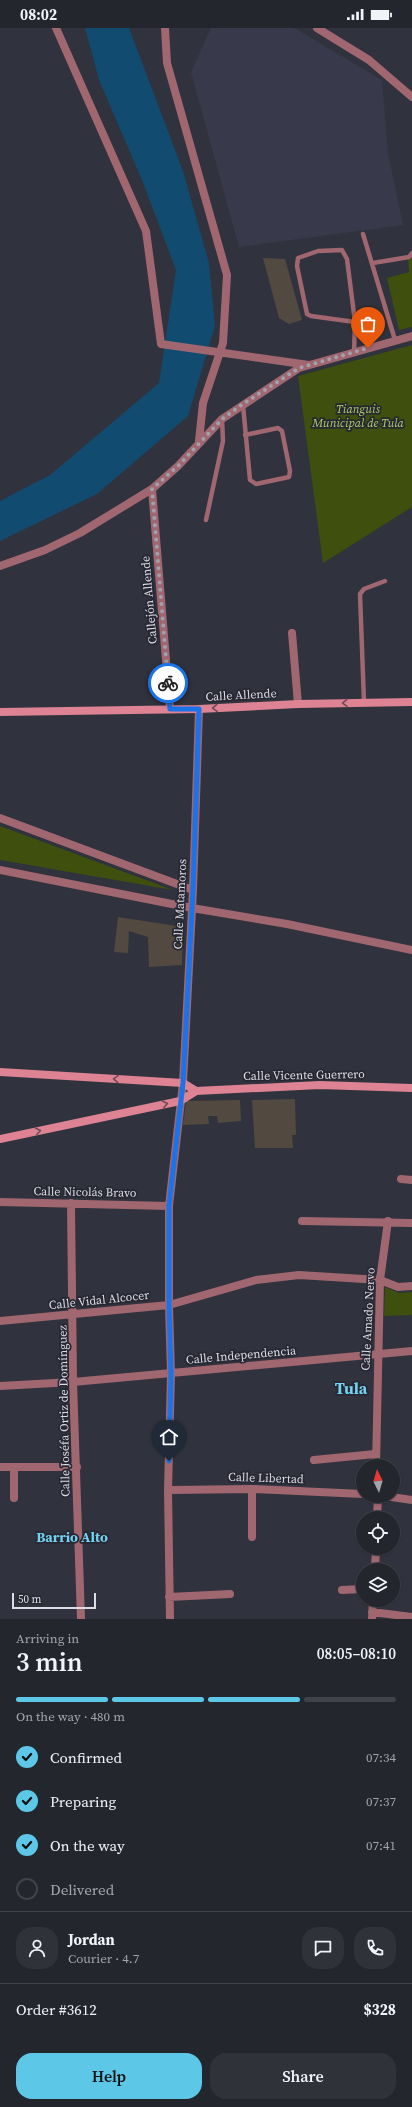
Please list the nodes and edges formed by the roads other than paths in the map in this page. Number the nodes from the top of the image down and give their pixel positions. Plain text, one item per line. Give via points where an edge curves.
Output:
1 (56, 28) edge
2 (165, 28) edge
3 (317, 28) edge
4 (412, 97) edge
5 (363, 234) dead end
6 (412, 253) edge
7 (373, 263) junction
8 (355, 322) junction
9 (412, 336) edge
10 (396, 340) junction
11 (217, 352) junction
12 (354, 352) junction
13 (309, 365) junction
14 (243, 404) junction
15 (222, 419) junction
16 (245, 436) junction
17 (199, 442) junction
18 (152, 489) junction
19 (206, 520) dead end
20 (0, 566) edge
21 (385, 581) dead end
22 (292, 633) dead end
23 (364, 702) junction
24 (412, 702) edge
25 (298, 704) junction
26 (170, 709) junction
27 (199, 709) junction
28 (0, 712) edge
29 (0, 818) edge
30 (0, 870) edge
31 (193, 890) junction
32 (192, 908) junction
33 (412, 950) edge
34 (0, 1072) edge
35 (183, 1083) junction
36 (412, 1088) edge
37 (196, 1091) junction
38 (180, 1101) junction
39 (0, 1139) edge
40 (401, 1179) dead end
41 (412, 1180) edge
42 (0, 1202) edge
43 (71, 1203) junction
44 (169, 1206) junction
45 (302, 1221) dead end
46 (388, 1222) junction
47 (412, 1223) edge
48 (380, 1280) junction
49 (412, 1286) edge
50 (169, 1305) junction
51 (74, 1315) junction
52 (0, 1321) edge
53 (412, 1351) edge
54 (378, 1355) junction
55 (171, 1374) junction
56 (73, 1382) junction
57 (0, 1386) edge
58 (375, 1454) junction
59 (375, 1459) edge
60 (314, 1460) dead end
61 (0, 1467) edge
62 (77, 1467) junction
63 (14, 1468) junction
64 (252, 1489) junction
65 (168, 1490) junction
66 (356, 1494) edge
67 (14, 1498) dead end
68 (400, 1498) edge
69 (412, 1500) edge
70 (252, 1537) dead end
71 (356, 1589) edge
72 (342, 1590) dead end
73 (230, 1594) dead end
74 (169, 1597) junction
75 (372, 1616) edge
76 (412, 1617) edge
77 (81, 1619) edge
78 (170, 1619) edge

1 - 11 street via 146,231 161,344
2 - 11 street via 167,63 227,275 224,336
3 - 4 street via 369,60
5 - 7 lane
6 - 7 lane via 409,257
7 - 10 lane
8 - 8 lane via 347,259 342,250 318,251 298,258 297,266 307,314
8 - 12 lane
9 - 10 street
10 - 12 street
11 - 13 street
11 - 17 street via 203,403
12 - 13 street
13 - 14 street via 299,368
14 - 15 street
14 - 16 lane
15 - 17 street
15 - 19 lane via 223,441
16 - 16 lane via 250,480 256,484 289,476 282,431 278,428
17 - 18 street via 178,466
18 - 20 street via 80,533 45,550
18 - 26 street, Callejón Allende
21 - 23 lane via 364,589 360,594
22 - 25 street
23 - 24 street, Calle Allende
23 -> 25 street, Calle Allende
25 -> 27 street, Calle Allende
26 - 27 street, Calle Allende
26 - 28 street, Calle Allende
27 - 31 street, Calle Matamoros
29 - 31 street
30 - 32 street
31 - 32 street, Calle Matamoros
32 - 33 street via 287,924
32 - 35 street, Calle Matamoros
35 -> 34 street
35 - 37 street
35 - 38 street, Calle Matamoros
36 - 37 street, Calle Vicente Guerrero via 320,1085
37 - 38 street, Calle Vicente Guerrero
39 -> 38 street
38 - 44 street, Calle Matamoros
40 - 41 street
42 - 43 street, Calle Nicolás Bravo
43 - 44 street, Calle Nicolás Bravo
43 - 51 street, Calle Joséfa Ortiz de Domínguez
44 - 50 street, Calle Matamoros
45 - 46 street
46 - 47 street
46 - 48 street, Calle Amado Nervo
48 - 49 street, Calle Vidal Alcocer via 398,1287
48 - 50 street, Calle Vidal Alcocer via 299,1275 256,1280
48 - 54 street, Calle Amado Nervo
50 - 51 street, Calle Vidal Alcocer
50 - 55 street, Calle Matamoros
51 - 52 street, Calle Vidal Alcocer
51 - 56 street, Calle Joséfa Ortiz de Domínguez
53 - 54 street, Calle Independencia
54 - 55 street, Calle Independencia
54 - 58 street, Calle Amado Nervo
55 - 56 street, Calle Independencia
55 - 65 street, Calle Matamoros
56 - 57 street, Calle Independencia
56 - 62 street, Calle Joséfa Ortiz de Domínguez
58 - 59 street, Calle Amado Nervo
58 - 60 street
61 - 63 street
62 - 63 street
62 - 77 street, Calle Joséfa Ortiz de Domínguez
63 - 67 street
64 - 65 street, Calle Libertad
64 - 66 street, Calle Libertad
64 - 70 street
65 - 74 street, Calle Matamoros
68 - 69 street
71 - 72 street
73 - 74 street
74 - 78 street, Calle Matamoros
75 - 76 street

